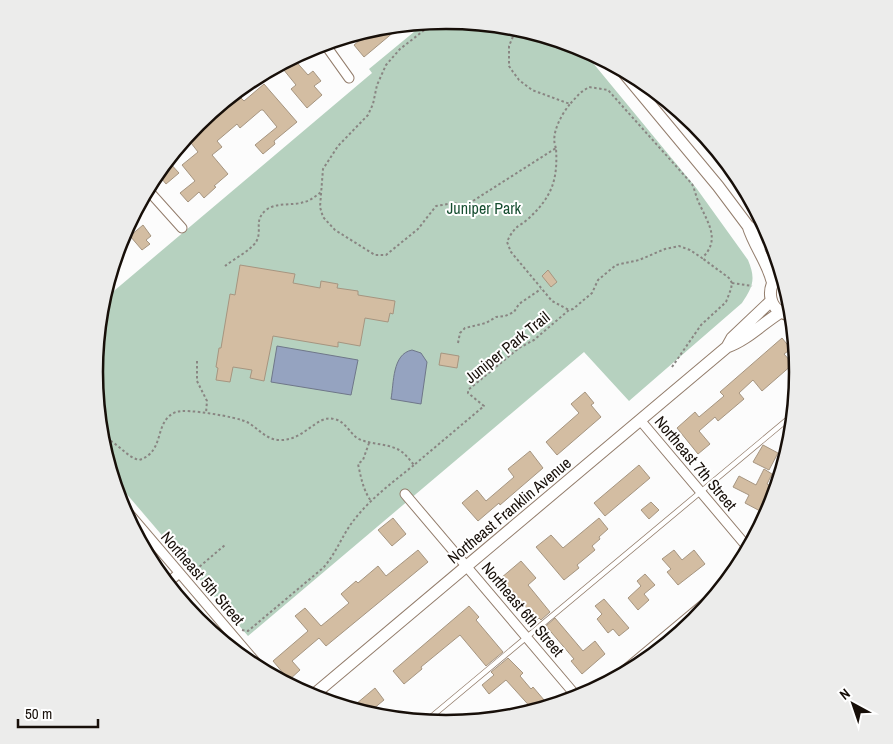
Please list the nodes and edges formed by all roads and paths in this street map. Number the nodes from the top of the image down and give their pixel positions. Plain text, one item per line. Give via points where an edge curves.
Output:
1 (426, 29) edge
2 (514, 35) edge
3 (329, 50) edge
4 (349, 78) dead end
5 (634, 85) edge
6 (570, 104) junction
7 (556, 148) junction
8 (321, 192) junction
9 (153, 194) edge
10 (748, 226) junction
11 (182, 228) dead end
12 (763, 239) edge
13 (702, 258) junction
14 (225, 266) dead end
15 (776, 277) edge
16 (772, 281) junction
17 (732, 284) junction
18 (752, 286) dead end
19 (541, 289) junction
20 (771, 301) junction
21 (569, 310) junction
22 (784, 311) edge
23 (785, 314) edge
24 (458, 342) dead end
25 (726, 347) junction
26 (196, 361) dead end
27 (672, 368) dead end
28 (206, 414) junction
29 (640, 420) junction
30 (786, 420) edge
31 (110, 440) edge
32 (370, 443) junction
33 (414, 464) junction
34 (700, 491) junction
35 (405, 494) dead end
36 (126, 495) edge
37 (131, 501) dead end
38 (372, 501) junction
39 (142, 530) edge
40 (744, 543) edge
41 (225, 545) dead end
42 (467, 567) junction
43 (179, 573) junction
44 (192, 573) dead end
45 (173, 579) edge
46 (240, 630) dead end
47 (526, 636) junction
48 (238, 640) junction
49 (236, 642) edge
50 (246, 650) edge
51 (319, 690) edge
52 (572, 691) edge
53 (433, 715) edge

1 - 8 path via 386,65 368,115 338,146 322,169
2 - 6 path via 509,46 509,66 519,80 532,90
3 - 4 street
5 - 10 street
6 - 7 path via 555,133 553,142
6 - 13 path via 589,87 608,90 692,184 712,233 710,250
7 - 8 path via 465,206 454,203 436,206 418,229 386,255 375,255 328,224 320,207
7 - 19 path, Juniper Park Trail via 552,190 507,242 510,252
8 - 14 path via 306,202 272,206 264,211 258,220 258,240
9 - 11 street
10 - 12 street
10 - 16 street
13 - 17 path, Juniper Park Trail
13 - 21 path, Juniper Park Trail via 679,246 616,265 598,280 592,293
15 - 16 street
16 - 20 street
17 - 18 path
17 - 27 path via 726,302 701,325
19 - 21 path, Juniper Park Trail via 552,301
19 - 24 path via 519,304 514,312 465,328
20 - 22 street
20 - 25 street, Northeast Franklin Avenue
21 - 33 path, Juniper Park Trail via 468,390 484,406
23 - 25 street, Northeast Franklin Avenue
25 - 29 street, Northeast Franklin Avenue
26 - 28 path via 197,381 207,401
28 - 31 path via 186,410 170,415 149,456 138,460
28 - 32 path via 246,421 266,436 278,440 300,436 322,419 332,418
29 - 34 street, Northeast 7th Street
29 - 42 street, Northeast Franklin Avenue
30 - 34 lane
32 - 33 path via 397,448
32 - 38 path via 358,464 362,484
33 - 38 path
34 - 40 street, Northeast 7th Street
34 - 47 lane
35 - 42 street, Northeast 6th Street
36 - 37 path
38 - 46 path via 352,522 323,568 248,631
39 - 43 street, Northeast 5th Street
41 - 44 path
42 - 47 street, Northeast 6th Street
42 - 51 street, Northeast Franklin Avenue
43 - 45 street
43 - 48 street, Northeast 5th Street
47 - 52 street, Northeast 6th Street
47 - 53 lane
48 - 49 lane
48 - 50 street, Northeast 5th Street

